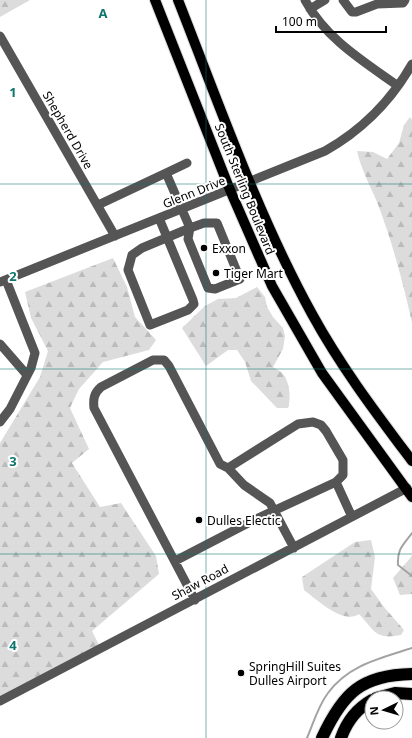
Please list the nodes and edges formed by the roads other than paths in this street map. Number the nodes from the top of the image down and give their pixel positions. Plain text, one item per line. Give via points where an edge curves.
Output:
1 (154, 0) edge
2 (178, 0) edge
3 (305, 0) edge
4 (325, 0) edge
5 (343, 0) edge
6 (405, 0) edge
7 (310, 9) junction
8 (0, 36) edge
9 (412, 64) edge
10 (398, 86) junction
11 (186, 163) dead end
12 (166, 173) junction
13 (250, 182) junction
14 (230, 190) junction
15 (98, 205) junction
16 (182, 209) junction
17 (159, 218) junction
18 (190, 228) junction
19 (115, 236) junction
20 (167, 237) junction
21 (3, 281) edge
22 (0, 344) edge
23 (28, 375) junction
24 (0, 422) edge
25 (412, 461) edge
26 (228, 468) junction
27 (336, 482) junction
28 (410, 490) edge
29 (275, 510) junction
30 (352, 517) junction
31 (294, 548) junction
32 (175, 561) junction
33 (195, 600) junction
34 (412, 674) edge
35 (0, 701) edge
36 (364, 704) edge
37 (322, 738) edge
38 (341, 738) edge

1 - 14 main road, South Sterling Boulevard
2 - 13 main road, South Sterling Boulevard
3 - 7 street
4 - 7 street
5 - 6 street via 352,12 377,4 403,3
7 - 10 street via 332,37
8 - 15 street, Shepherd Drive
9 - 10 street, Glenn Drive
10 - 13 street, Glenn Drive via 376,113 339,143
11 - 12 street
12 - 15 street
12 - 16 street
13 - 14 street, Glenn Drive
13 - 25 main road, South Sterling Boulevard via 278,247 312,314 356,386
14 - 16 street, Glenn Drive
14 - 28 main road, South Sterling Boulevard via 272,286 302,339 342,402
15 - 19 street, Shepherd Drive
16 - 17 street, Glenn Drive
16 - 18 street
17 - 19 street, Glenn Drive
17 - 20 street
18 - 18 street via 188,239 208,288 215,289 240,279 217,223 204,223
18 - 20 street
19 - 21 street, Glenn Drive
20 - 20 street via 194,304 188,310 150,325 128,270 128,262 132,255 142,248
21 - 23 street via 35,353
22 - 23 street
23 - 24 street
26 - 27 street via 298,424 317,422 326,431 343,460 343,475
26 - 29 street via 244,486
26 - 32 street via 220,464 164,360 153,360 101,387 95,394 94,408
27 - 29 street
27 - 30 street
28 - 30 street, Shaw Road
29 - 31 street
29 - 32 street
30 - 31 street, Shaw Road
31 - 33 street, Shaw Road
32 - 33 street
33 - 35 street, Shaw Road
34 - 37 highway via 377,678 353,690 334,715
36 - 38 highway via 347,722

